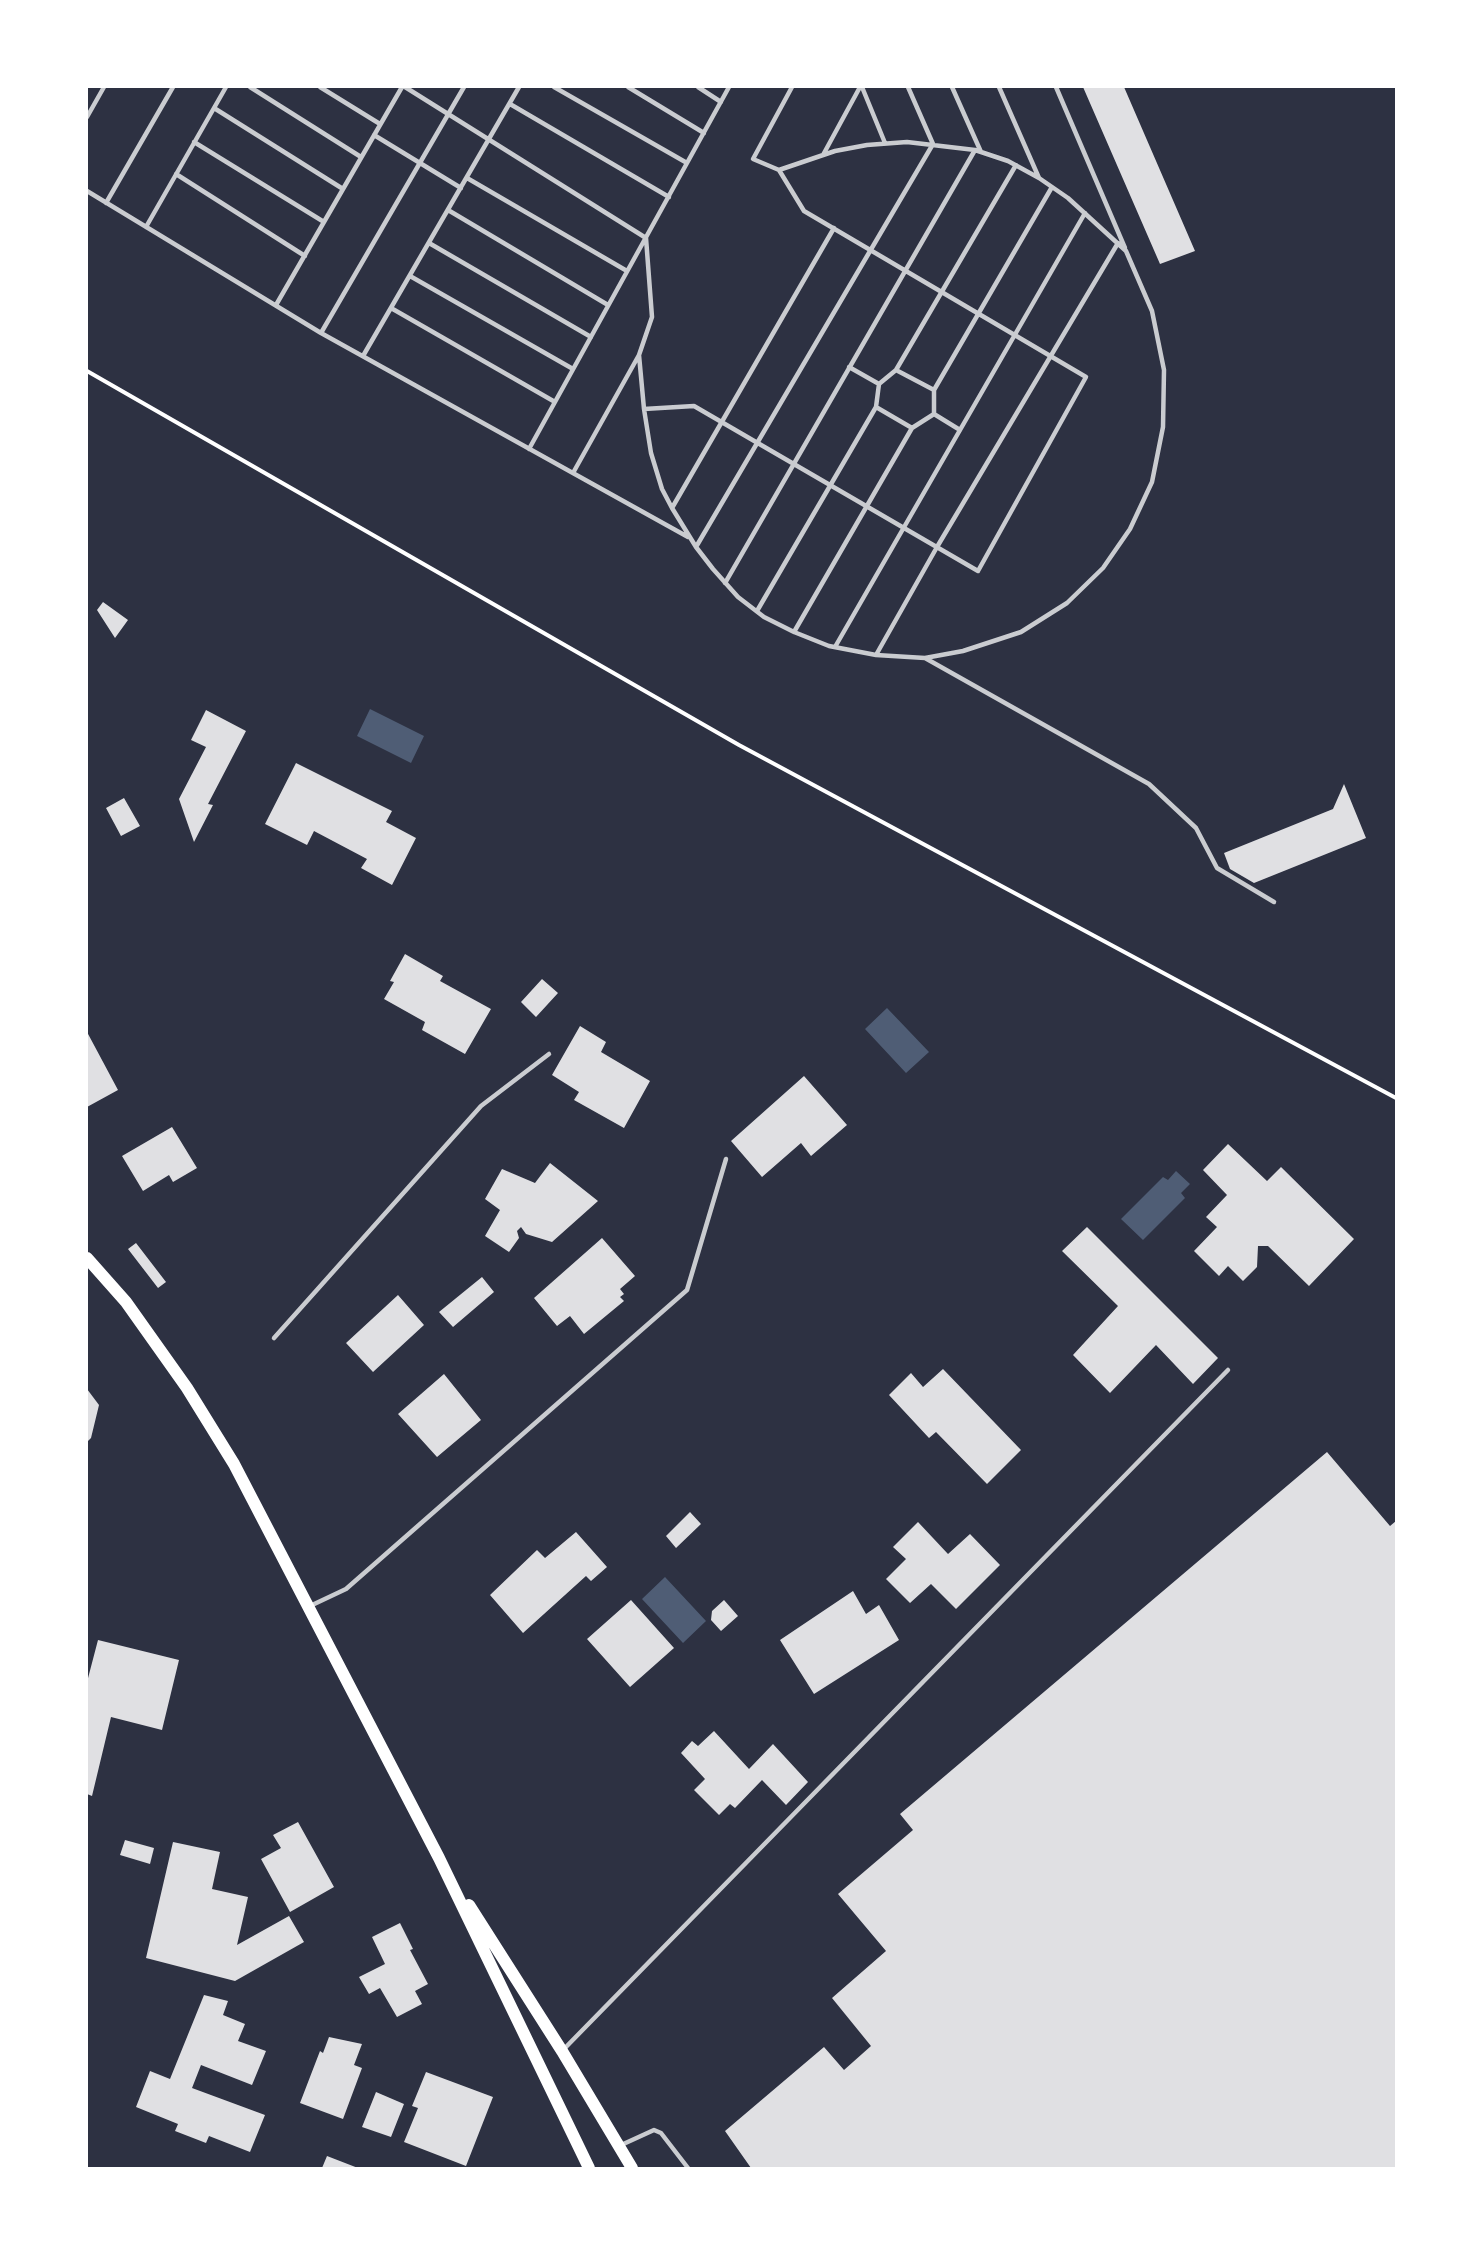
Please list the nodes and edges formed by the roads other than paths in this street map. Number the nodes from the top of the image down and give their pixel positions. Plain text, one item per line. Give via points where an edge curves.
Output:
1 (104, 87) edge
2 (173, 87) edge
3 (226, 87) edge
4 (250, 87) edge
5 (320, 87) edge
6 (403, 87) edge
7 (464, 87) edge
8 (554, 87) edge
9 (628, 87) edge
10 (698, 87) edge
11 (729, 87) edge
12 (792, 87) edge
13 (861, 87) edge
14 (908, 87) edge
15 (952, 87) edge
16 (999, 87) edge
17 (1056, 87) edge
18 (516, 88) edge
19 (721, 102) junction
20 (510, 104) junction
21 (214, 108) junction
22 (447, 115) junction
23 (87, 117) edge
24 (380, 124) junction
25 (704, 133) junction
26 (374, 135) junction
27 (489, 141) junction
28 (194, 142) junction
29 (885, 143) junction
30 (933, 144) junction
31 (975, 150) junction
32 (981, 152) junction
33 (823, 155) junction
34 (361, 157) junction
35 (419, 163) junction
36 (687, 163) junction
37 (1016, 165) junction
38 (779, 170) junction
39 (176, 174) junction
40 (467, 178) junction
41 (1039, 178) junction
42 (1052, 187) junction
43 (461, 188) junction
44 (343, 189) junction
45 (87, 191) edge
46 (669, 197) junction
47 (106, 203) junction
48 (448, 210) junction
49 (1085, 213) junction
50 (324, 222) junction
51 (146, 226) junction
52 (834, 228) junction
53 (646, 238) junction
54 (429, 243) junction
55 (1118, 243) junction
56 (871, 250) junction
57 (1126, 251) junction
58 (305, 256) junction
59 (906, 270) junction
60 (627, 271) junction
61 (410, 276) junction
62 (942, 292) junction
63 (609, 305) junction
64 (276, 306) junction
65 (391, 308) junction
66 (979, 314) junction
67 (321, 333) junction
68 (1015, 335) junction
69 (591, 337) junction
70 (639, 355) junction
71 (363, 356) junction
72 (1050, 356) junction
73 (849, 367) junction
74 (573, 369) junction
75 (896, 370) junction
76 (879, 384) junction
77 (934, 390) junction
78 (555, 402) junction
79 (876, 407) junction
80 (644, 410) junction
81 (934, 414) junction
82 (722, 421) junction
83 (912, 428) junction
84 (960, 430) junction
85 (758, 442) junction
86 (529, 449) junction
87 (794, 463) junction
88 (573, 473) junction
89 (831, 485) junction
90 (867, 506) junction
91 (672, 508) junction
92 (904, 527) junction
93 (690, 538) junction
94 (696, 547) junction
95 (937, 547) junction
96 (725, 583) junction
97 (758, 611) junction
98 (794, 632) junction
99 (835, 647) junction
100 (876, 655) junction
101 (925, 658) junction
102 (1274, 902) dead end
103 (549, 1054) dead end
104 (726, 1159) dead end
105 (87, 1258) edge
106 (274, 1338) dead end
107 (1228, 1370) dead end
108 (309, 1606) junction
109 (439, 1858) junction
110 (562, 2051) junction
111 (619, 2146) junction
112 (589, 2168) edge
113 (632, 2168) edge
114 (688, 2168) edge

1 - 23 lane
2 - 47 lane
3 - 21 lane
4 - 34 lane
5 - 24 lane
6 - 22 lane
6 - 24 lane
7 - 22 lane
8 - 36 lane
9 - 25 lane
10 - 19 lane
11 - 19 lane
12 - 38 lane via 753,159
13 - 29 lane
13 - 33 lane
14 - 30 lane
15 - 32 lane
16 - 41 lane
17 - 57 lane
18 - 20 lane
19 - 25 lane
20 - 27 lane
20 - 46 lane
21 - 28 lane
21 - 44 lane
22 - 27 lane
22 - 35 lane
24 - 26 lane
25 - 36 lane
26 - 34 lane
26 - 35 lane
27 - 40 lane
27 - 53 lane
28 - 39 lane
28 - 50 lane
29 - 30 lane
29 - 33 lane
30 - 31 lane
30 - 56 lane
31 - 32 lane
31 - 59 lane
32 - 37 lane
33 - 38 lane
34 - 44 lane
35 - 43 lane
35 - 67 lane
36 - 46 lane
37 - 41 lane
37 - 62 lane
38 - 52 lane via 804,211
39 - 51 lane
39 - 58 lane
40 - 43 lane
40 - 60 lane
41 - 42 lane
42 - 49 lane
42 - 66 lane
43 - 48 lane
44 - 50 lane
45 - 47 lane
46 - 53 lane
47 - 51 lane
48 - 54 lane
48 - 63 lane
49 - 55 lane
49 - 68 lane
50 - 58 lane
51 - 64 lane
52 - 56 lane
52 - 82 lane
53 - 60 lane
53 - 70 lane via 652,317
54 - 61 lane
54 - 69 lane
55 - 57 lane
55 - 72 lane
56 - 59 lane
56 - 85 lane
57 - 101 lane via 1152,311 1164,370 1163,428 1152,482 1130,529 1104,568 1067,603 1021,632 963,651
58 - 64 lane
59 - 62 lane
59 - 73 lane
60 - 63 lane
61 - 65 lane
61 - 74 lane
62 - 66 lane
62 - 75 lane
63 - 69 lane
64 - 67 lane
65 - 71 lane
65 - 78 lane
66 - 68 lane
66 - 77 lane
67 - 71 lane
68 - 72 lane
68 - 84 lane
69 - 74 lane
70 - 80 lane
70 - 88 lane
71 - 86 lane
72 - 95 lane
72 - 95 lane via 1086,377 978,571
73 - 76 lane
73 - 87 lane
74 - 78 lane
75 - 76 lane
75 - 77 lane
76 - 79 lane
77 - 81 lane
78 - 86 lane
79 - 83 lane
79 - 89 lane
80 - 82 lane via 694,406
80 - 91 lane via 651,453
81 - 83 lane
81 - 84 lane
82 - 85 lane
82 - 91 lane
83 - 90 lane
84 - 92 lane
85 - 87 lane
85 - 94 lane
86 - 88 lane
87 - 89 lane
87 - 96 lane
88 - 93 lane
89 - 90 lane
89 - 97 lane
90 - 92 lane
90 - 98 lane
91 - 93 lane
92 - 95 lane
92 - 99 lane
93 - 94 lane
94 - 96 lane
95 - 100 lane
96 - 97 lane
97 - 98 lane
98 - 99 lane
99 - 100 lane
100 - 101 lane
101 - 102 lane via 1149,784 1196,828 1217,868
103 - 106 lane via 482,1106
104 - 108 lane via 687,1290 346,1589
105 - 108 main road via 126,1302 188,1388 234,1464
107 - 110 lane
108 - 109 main road
109 - 110 main road
109 - 112 main road
110 - 111 main road
111 - 113 main road
111 - 114 lane via 654,2130 661,2133

